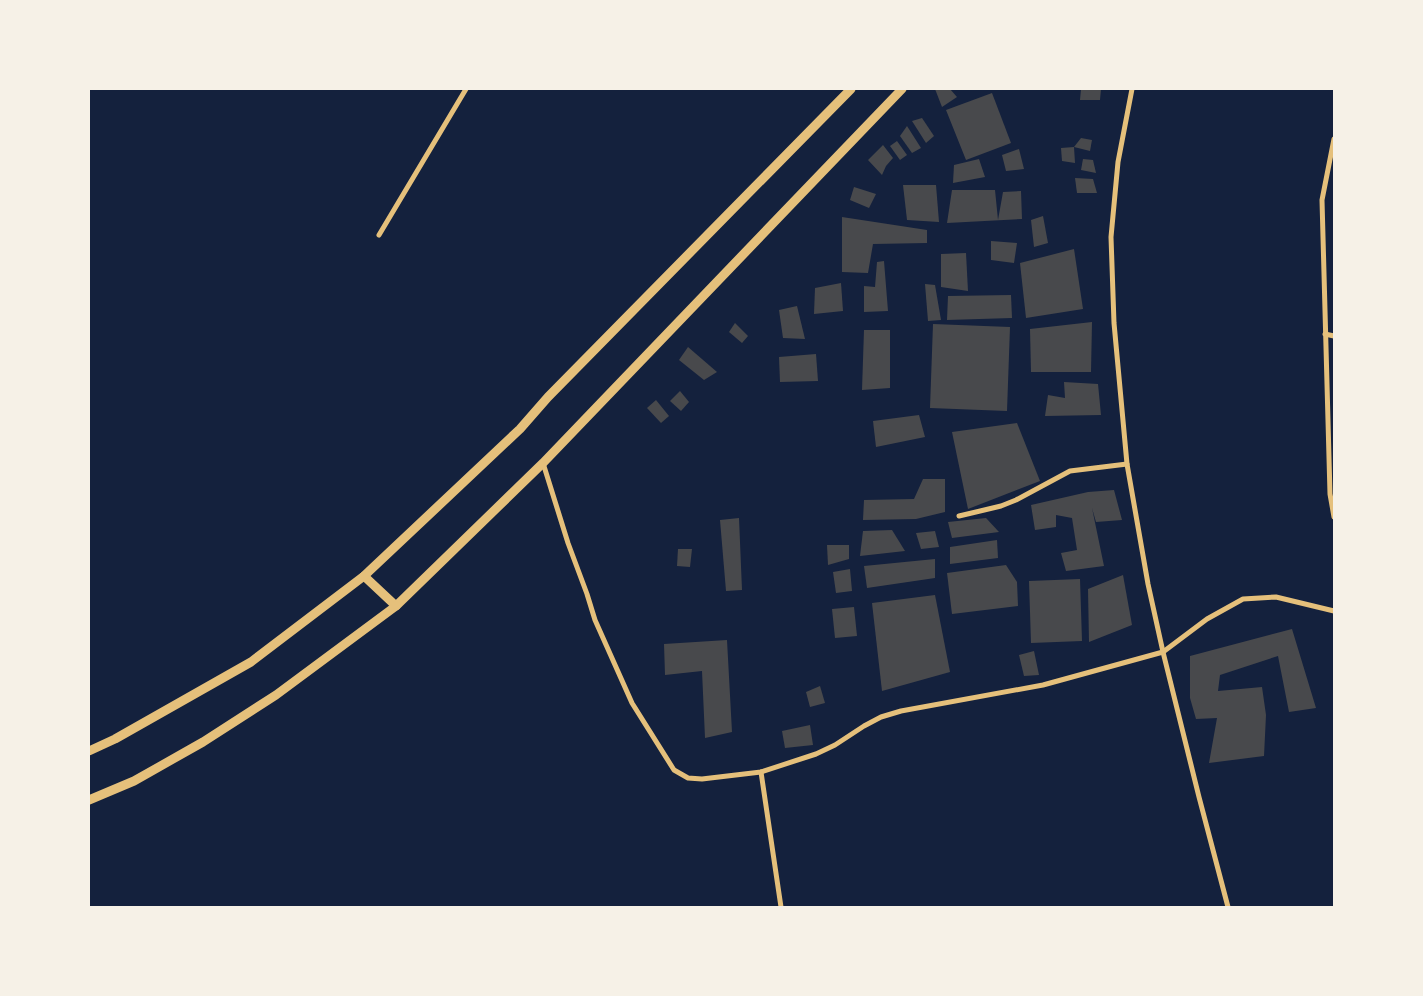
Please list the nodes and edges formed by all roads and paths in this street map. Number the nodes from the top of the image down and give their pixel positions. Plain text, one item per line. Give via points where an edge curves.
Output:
1 (466, 89) edge
2 (851, 89) edge
3 (902, 89) edge
4 (1132, 89) edge
5 (1334, 139) edge
6 (379, 235) dead end
7 (1325, 334) junction
8 (1334, 336) edge
9 (543, 463) junction
10 (1127, 464) junction
11 (959, 516) dead end
12 (1334, 517) edge
13 (364, 576) junction
14 (396, 606) junction
15 (1334, 611) edge
16 (1164, 652) junction
17 (89, 751) edge
18 (761, 772) junction
19 (89, 800) edge
20 (781, 907) edge
21 (1228, 907) edge

1 - 6 street
2 - 13 street via 520,429
3 - 9 street
4 - 10 street via 1118,162 1111,238 1114,323
5 - 7 street via 1322,200
7 - 8 street
7 - 12 street via 1330,494
9 - 14 street
9 - 18 street via 595,620 632,703 674,770 688,778 702,780
10 - 11 street via 1070,472 1016,500
10 - 16 street via 1148,584
13 - 14 street
13 - 17 street via 251,662
14 - 19 street via 276,696 134,781
15 - 16 street via 1276,597 1243,599 1207,619
16 - 18 street via 1043,685 894,713 816,754
16 - 21 street
18 - 20 street

